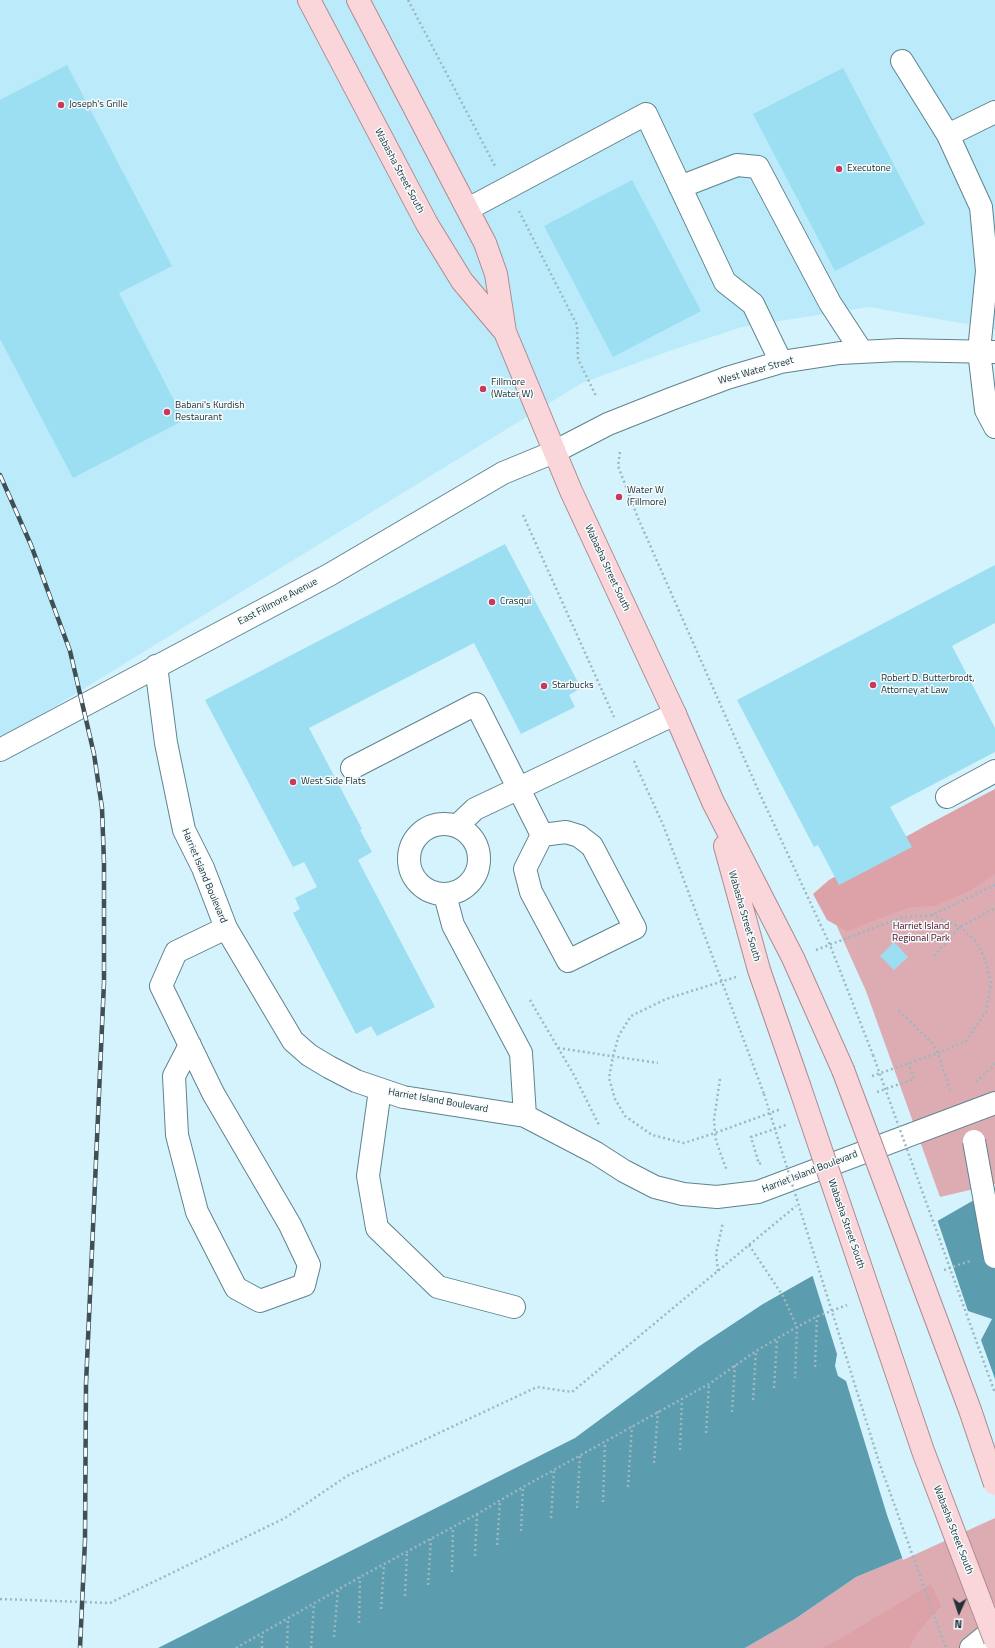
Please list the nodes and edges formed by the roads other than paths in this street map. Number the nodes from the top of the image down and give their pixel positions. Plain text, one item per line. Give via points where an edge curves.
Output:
1 (309, 0) edge
2 (358, 0) edge
3 (902, 61) dead end
4 (995, 112) edge
5 (948, 135) junction
6 (680, 187) junction
7 (988, 203) edge
8 (468, 209) junction
9 (990, 247) edge
10 (505, 332) junction
11 (987, 351) edge
12 (862, 352) junction
13 (781, 362) junction
14 (995, 426) edge
15 (554, 452) junction
16 (156, 666) junction
17 (675, 714) junction
18 (0, 750) edge
19 (352, 768) dead end
20 (995, 771) edge
21 (519, 789) junction
22 (947, 798) dead end
23 (713, 802) junction
24 (457, 826) junction
25 (542, 835) junction
26 (445, 895) junction
27 (226, 928) junction
28 (190, 1045) junction
29 (380, 1090) junction
30 (995, 1103) edge
31 (967, 1113) junction
32 (525, 1116) junction
33 (995, 1257) edge
34 (514, 1307) dead end
35 (995, 1484) edge
36 (995, 1632) edge
37 (995, 1640) edge
38 (971, 1648) edge

1 - 10 main road, Wabasha Street South via 427,224 462,281
2 - 8 main road, Wabasha Street South
3 - 5 street
4 - 5 street
5 - 7 street
6 - 8 street via 646,114
6 - 12 street via 737,165 758,167 830,303
6 - 13 street via 726,282 753,304
7 - 9 street
8 - 10 main road, Wabasha Street South via 486,243 496,274
9 - 11 street via 987,271
10 - 15 main road, Wabasha Street South
11 - 12 street, West Water Street
11 - 14 street via 986,410
12 - 13 street, West Water Street
13 - 15 street, West Water Street via 727,378 671,399 608,424
15 - 16 street, East Fillmore Avenue via 503,473 329,575
15 - 17 main road, Wabasha Street South
16 - 18 street, East Fillmore Avenue
16 - 27 street, Harriet Island Boulevard via 166,743 184,830 203,868
17 - 21 street
17 - 23 main road, Wabasha Street South
19 - 21 street via 476,704
20 - 22 street
21 - 24 street via 475,809
21 - 25 street
23 - 35 main road, Wabasha Street South, bridge via 793,958 843,1070
23 - 37 main road, Wabasha Street South, bridge via 759,970 923,1451
24 - 26 street via 468,832 475,842 480,853 480,865 468,886
24 - 26 street via 434,825 424,830 416,838 409,859 410,870 416,880 424,888
25 - 25 street via 566,832 579,836 592,846 635,928 568,961 531,892 525,870
26 - 32 street via 453,925 521,1053
27 - 28 street via 176,952 161,986
27 - 29 street, Harriet Island Boulevard via 293,1041 329,1067
28 - 28 street via 213,1093 290,1225 309,1265 304,1285 260,1301 236,1288 197,1212 177,1135 174,1076
29 - 32 street, Harriet Island Boulevard via 403,1097
29 - 34 street via 368,1176 377,1228 438,1287
30 - 31 street, Harriet Island Boulevard
31 - 32 street, Harriet Island Boulevard via 758,1192 717,1197 683,1194 655,1187
31 - 33 street, bridge
36 - 38 street

